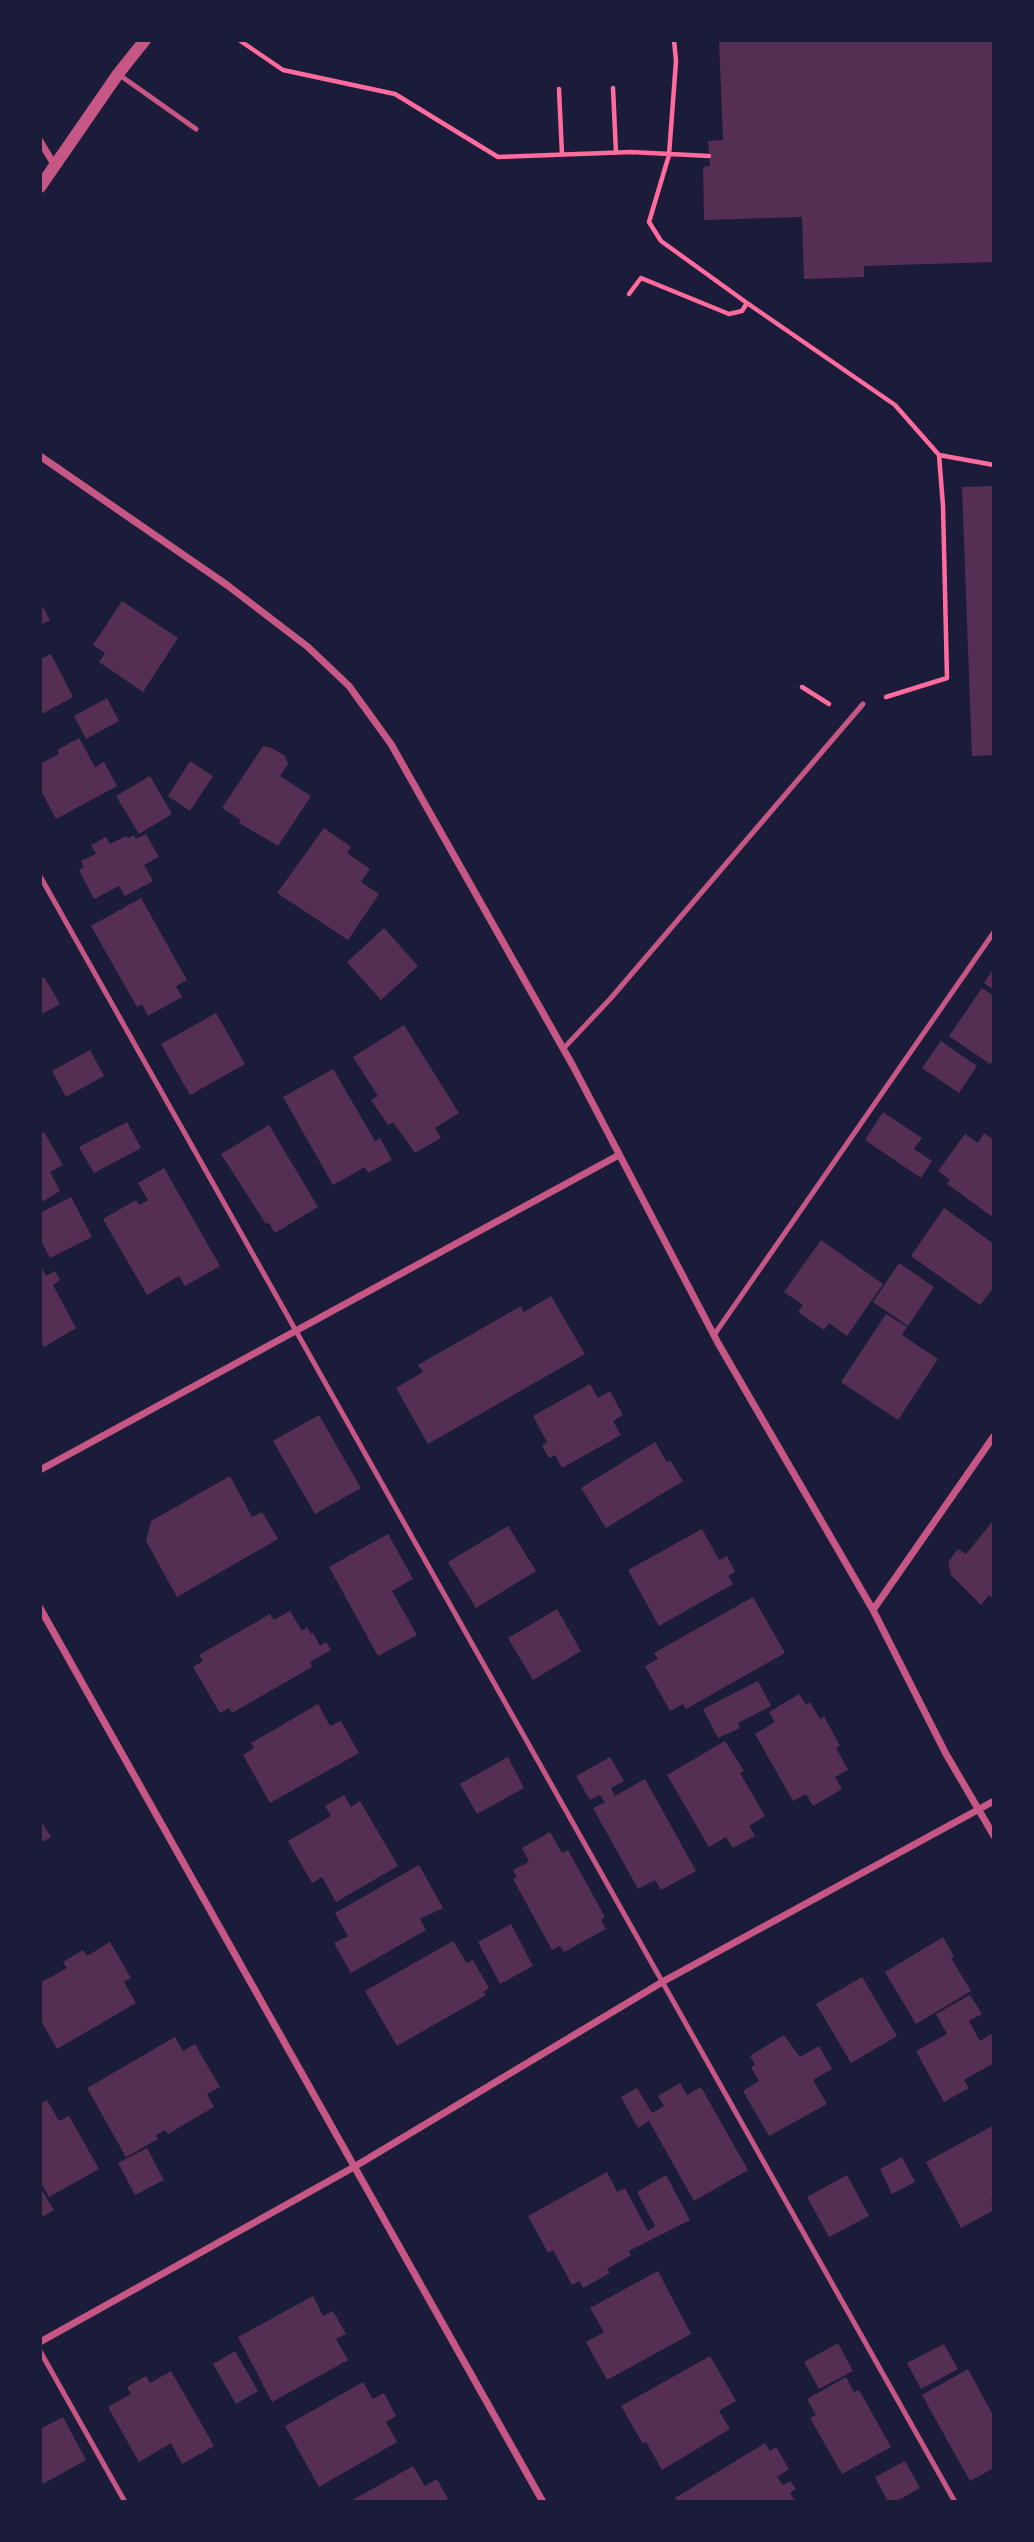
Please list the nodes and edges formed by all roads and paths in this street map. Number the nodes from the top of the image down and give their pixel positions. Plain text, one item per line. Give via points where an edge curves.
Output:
1 (145, 40) edge
2 (239, 40) edge
3 (674, 40) edge
4 (118, 74) junction
5 (614, 88) dead end
6 (559, 89) dead end
7 (196, 129) dead end
8 (40, 141) edge
9 (615, 153) junction
10 (562, 155) junction
11 (669, 155) junction
12 (709, 156) dead end
13 (55, 166) junction
14 (40, 187) edge
15 (629, 294) dead end
16 (747, 303) junction
17 (940, 455) junction
18 (40, 456) edge
19 (994, 465) edge
20 (802, 687) dead end
21 (863, 704) joint
22 (848, 721) junction
23 (40, 876) edge
24 (994, 932) edge
25 (563, 1049) junction
26 (619, 1155) junction
27 (295, 1330) junction
28 (714, 1335) junction
29 (994, 1436) edge
30 (40, 1470) edge
31 (40, 1608) edge
32 (873, 1611) junction
33 (994, 1801) edge
34 (977, 1810) junction
35 (994, 1836) edge
36 (664, 1981) junction
37 (354, 2167) junction
38 (40, 2342) edge
39 (40, 2351) edge
40 (125, 2502) edge
41 (543, 2502) edge
42 (955, 2502) edge

1 - 4 street
2 - 10 path via 283,69 395,94 498,157
3 - 11 path
4 - 7 lane
4 - 13 street
5 - 9 path
6 - 10 path
8 - 13 street
9 - 10 path
9 - 11 path
11 - 12 path
11 - 16 path via 649,222 661,241
13 - 14 street
15 - 16 path via 640,278 729,314 742,311
16 - 17 path via 895,405
17 - 19 path
17 - 21 path via 947,678
18 - 25 street via 272,618 349,686 391,744
20 - 22 path
21 - 22 lane
22 - 25 lane
23 - 27 lane
24 - 28 lane
25 - 26 street
26 - 27 street
26 - 28 street
27 - 30 street
27 - 36 lane
28 - 32 street
29 - 32 street
31 - 37 street
32 - 34 street
33 - 34 street
34 - 35 street
34 - 36 street
36 - 37 street
36 - 42 lane
37 - 38 street
37 - 41 street
39 - 40 lane

